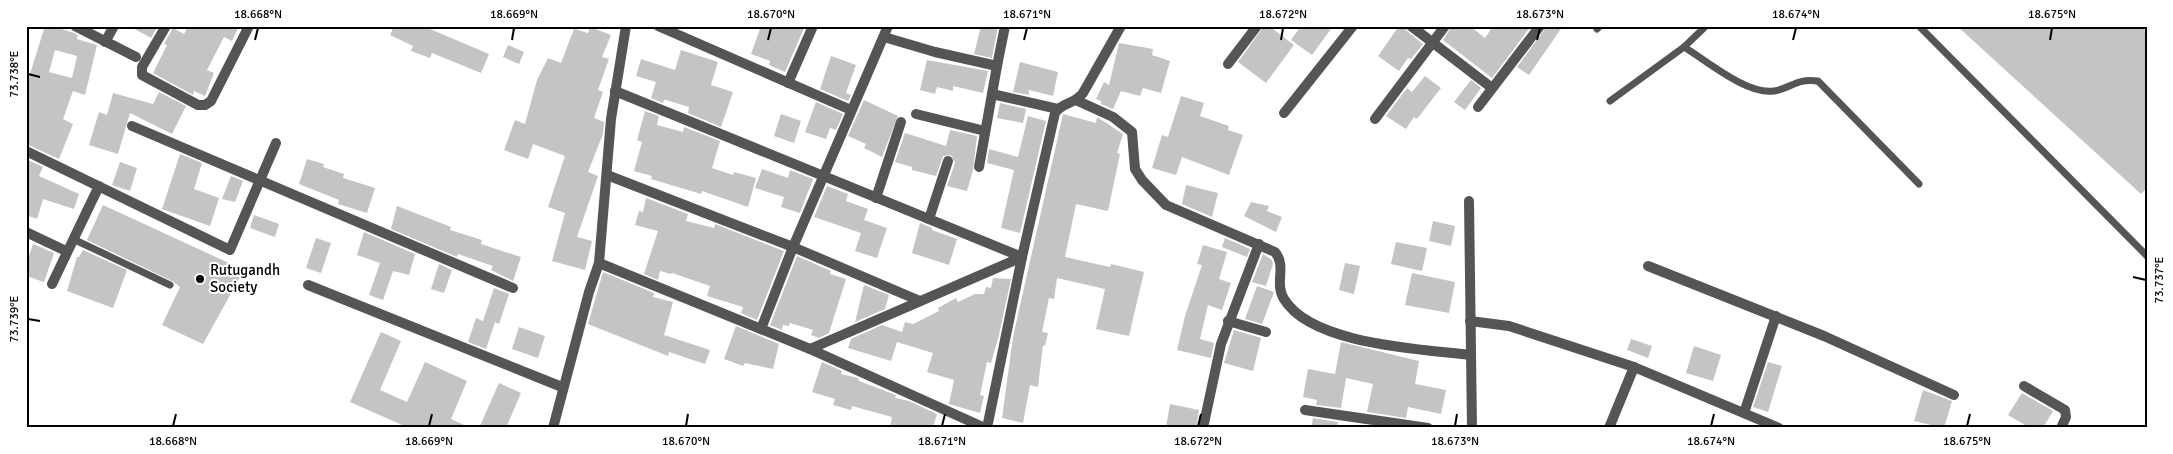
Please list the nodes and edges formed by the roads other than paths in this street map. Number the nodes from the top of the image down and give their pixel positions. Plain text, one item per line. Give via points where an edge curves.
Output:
1 (75, 26) edge
2 (114, 26) edge
3 (166, 26) edge
4 (249, 26) edge
5 (626, 26) edge
6 (658, 26) edge
7 (814, 26) edge
8 (888, 26) edge
9 (1005, 26) edge
10 (1121, 26) edge
11 (1257, 26) edge
12 (1353, 26) edge
13 (1411, 26) edge
14 (1445, 26) edge
15 (1540, 26) edge
16 (1706, 26) edge
17 (1919, 26) edge
18 (884, 36) junction
19 (106, 42) junction
20 (1432, 43) junction
21 (1684, 47) junction
22 (136, 57) dead end
23 (1228, 64) dead end
24 (997, 66) junction
25 (788, 82) junction
26 (1492, 88) junction
27 (615, 90) junction
28 (992, 94) junction
29 (1078, 100) junction
30 (1610, 101) dead end
31 (1478, 107) dead end
32 (1058, 108) junction
33 (851, 110) junction
34 (1284, 113) dead end
35 (916, 114) dead end
36 (1375, 119) dead end
37 (901, 122) dead end
38 (132, 126) dead end
39 (986, 131) junction
40 (276, 143) dead end
41 (26, 151) edge
42 (948, 161) dead end
43 (979, 167) dead end
44 (606, 175) junction
45 (824, 176) junction
46 (260, 180) junction
47 (1919, 184) dead end
48 (99, 186) junction
49 (876, 198) junction
50 (1468, 202) dead end
51 (929, 219) junction
52 (26, 232) edge
53 (73, 239) junction
54 (1259, 244) junction
55 (793, 247) junction
56 (66, 251) junction
57 (2147, 256) edge
58 (1022, 257) junction
59 (599, 263) junction
60 (1648, 266) dead end
61 (52, 284) dead end
62 (170, 285) dead end
63 (308, 285) dead end
64 (513, 288) dead end
65 (920, 302) junction
66 (1776, 316) junction
67 (1228, 321) junction
68 (1470, 322) junction
69 (761, 329) junction
70 (1266, 332) dead end
71 (810, 349) junction
72 (1471, 355) junction
73 (1634, 367) junction
74 (2024, 386) dead end
75 (562, 387) junction
76 (1954, 396) dead end
77 (1305, 410) dead end
78 (1744, 413) junction
79 (553, 428) edge
80 (986, 428) edge
81 (1203, 428) edge
82 (1428, 428) edge
83 (1472, 428) edge
84 (1609, 428) edge
85 (1779, 428) edge
86 (2061, 428) edge

1 - 19 street
2 - 19 street
3 - 4 street via 142,67 142,75 198,105 211,101
5 - 27 street
6 - 25 street
7 - 25 street
8 - 18 street
9 - 24 street
10 - 29 street
11 - 23 street
12 - 34 street
13 - 20 street
14 - 20 street
15 - 26 street
16 - 21 lane
17 - 57 lane
18 - 24 street
18 - 33 street
19 - 22 street
20 - 26 street
20 - 36 street
21 - 30 lane
21 - 47 lane via 1748,87 1761,91 1774,91 1804,79 1818,81
24 - 28 street
25 - 33 street
26 - 31 street
27 - 44 street
27 - 45 street
28 - 32 street
28 - 39 street
29 - 32 street
29 - 54 street via 1113,117 1132,132 1135,169 1166,205
32 - 58 street
33 - 45 street
35 - 39 street
37 - 49 street
38 - 46 street
39 - 43 street
40 - 46 street
41 - 48 street
42 - 51 street
44 - 55 street
44 - 59 street
45 - 49 street
45 - 55 street
46 - 48 street via 230,250
46 - 64 street
48 - 53 street
49 - 51 street
50 - 68 street
51 - 58 street
52 - 56 street
53 - 56 street
53 - 62 lane
54 - 67 street
54 - 72 street via 1280,258 1282,270 1279,281 1283,298 1302,317 1353,338
55 - 65 street
55 - 69 street
56 - 61 street
58 - 65 street
58 - 80 street
59 - 69 street
59 - 75 street
60 - 66 street
63 - 75 street
65 - 71 street
66 - 76 street via 1914,375
66 - 78 street
67 - 70 street
67 - 81 street
68 - 72 street
68 - 73 street via 1510,326
69 - 71 street
71 - 80 street
72 - 83 street
73 - 78 street
73 - 84 street
74 - 86 street via 2066,410
75 - 79 street
77 - 82 street
78 - 85 street

